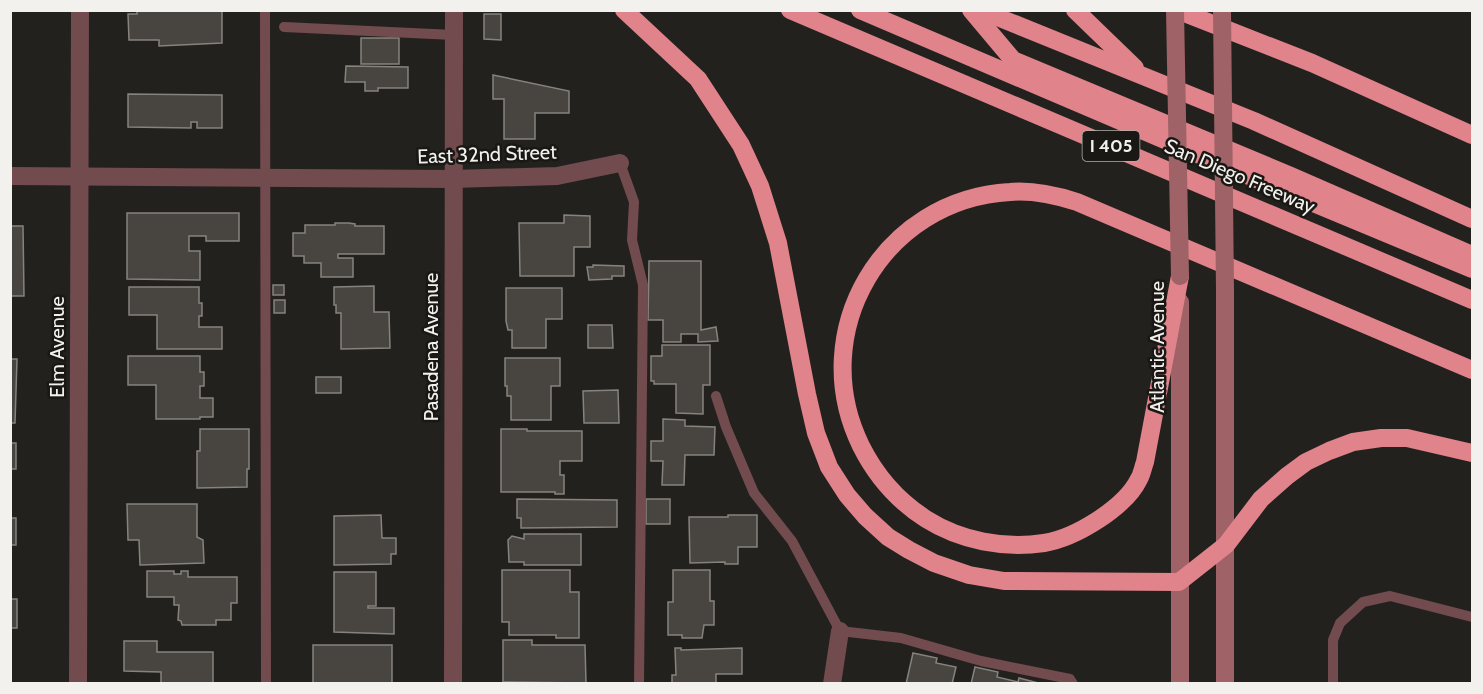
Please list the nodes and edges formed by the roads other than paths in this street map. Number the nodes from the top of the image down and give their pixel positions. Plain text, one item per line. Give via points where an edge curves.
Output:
1 (80, 10) edge
2 (266, 10) edge
3 (454, 10) edge
4 (624, 10) edge
5 (790, 10) edge
6 (861, 10) edge
7 (971, 10) edge
8 (980, 10) edge
9 (1075, 10) edge
10 (1176, 10) edge
11 (1222, 10) edge
12 (284, 27) dead end
13 (454, 34) junction
14 (1143, 75) junction
15 (1425, 115) junction
16 (1473, 126) edge
17 (1473, 135) edge
18 (620, 162) joint
19 (10, 177) edge
20 (80, 177) junction
21 (267, 179) junction
22 (453, 179) junction
23 (1473, 219) edge
24 (1473, 255) edge
25 (1473, 269) edge
26 (1180, 276) junction
27 (1473, 300) edge
28 (1473, 370) edge
29 (716, 396) dead end
30 (1473, 453) edge
31 (1226, 545) junction
32 (1179, 582) junction
33 (1473, 617) edge
34 (840, 631) junction
35 (78, 684) edge
36 (266, 684) edge
37 (453, 684) edge
38 (639, 684) edge
39 (832, 684) edge
40 (1073, 684) edge
41 (1180, 684) edge
42 (1225, 684) edge
43 (1333, 684) edge

1 - 20 street, Elm Avenue
2 - 21 lane
3 - 13 street, Pasadena Avenue
4 - 32 highway via 698,79 741,145 760,186 778,243 816,433 829,467 866,516 909,550 969,575 1004,581
5 - 27 highway, San Diego Freeway / I 405
6 - 25 highway
7 - 24 highway via 1013,60
8 - 14 highway
9 - 14 highway
10 - 15 highway via 1312,63
10 - 26 main road, Atlantic Avenue, bridge
11 - 31 main road, bridge
12 - 13 lane
13 - 22 street, Pasadena Avenue
14 - 23 highway
15 - 16 highway
15 - 17 highway
18 - 22 street, East 32nd Street via 557,176
18 - 38 lane, East 32nd Street via 634,202 632,240 643,285
19 - 20 street, East 32nd Street
20 - 21 street, East 32nd Street
20 - 35 street, Elm Avenue
21 - 22 street, East 32nd Street
21 - 36 lane
22 - 37 street, Pasadena Avenue
26 - 28 highway via 1139,480 1120,502 1079,532 1054,542 1013,545 992,544 953,532 915,512 881,479 867,458 843,395 846,331 860,291 880,257 911,228 949,206 990,194 1031,192 1077,202
26 - 32 main road, Atlantic Avenue
29 - 34 lane via 754,493 792,541
30 - 31 highway via 1407,438 1353,442 1329,450 1306,462 1261,499
31 - 32 highway
31 - 42 main road
32 - 41 main road, Atlantic Avenue
33 - 43 lane via 1390,596 1363,602 1340,623 1333,640
34 - 39 street
34 - 40 lane via 901,638 981,661 1070,679

